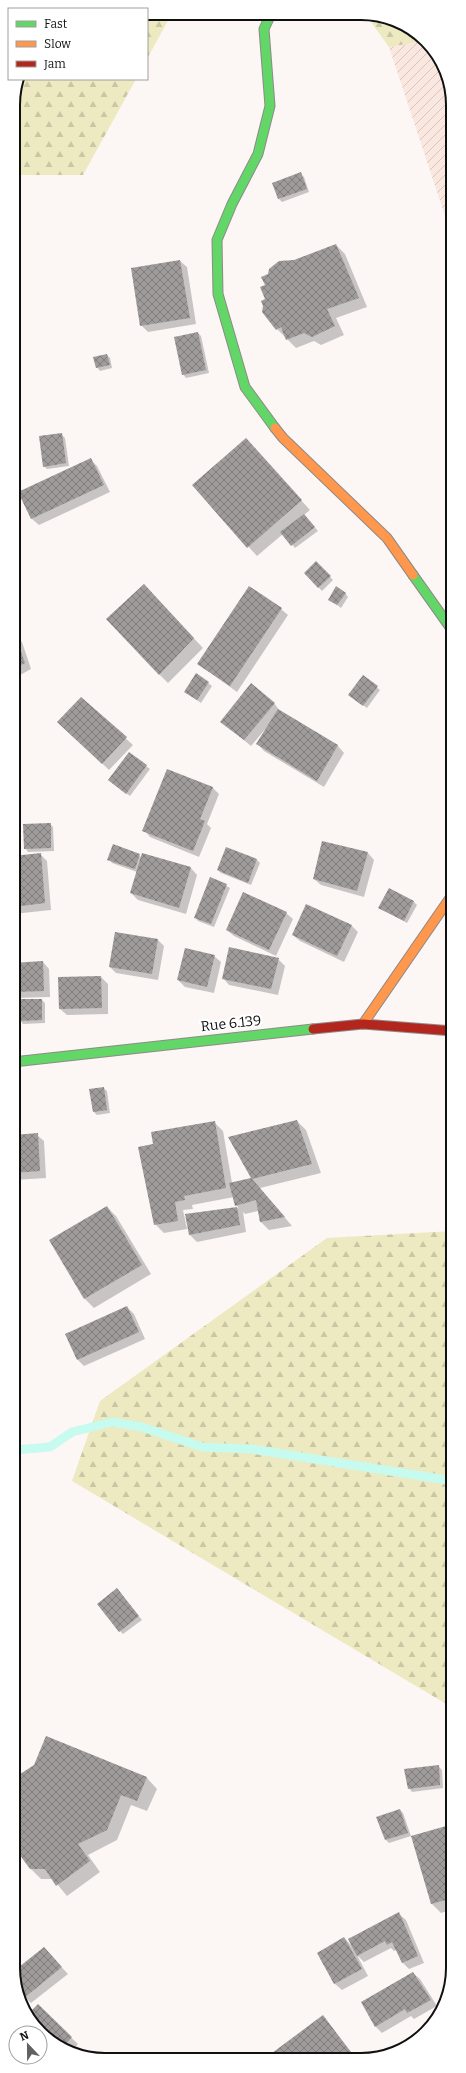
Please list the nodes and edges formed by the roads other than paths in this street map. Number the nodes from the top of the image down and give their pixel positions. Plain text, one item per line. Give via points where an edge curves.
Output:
1 (268, 20) edge
2 (446, 622) edge
3 (446, 904) edge
4 (362, 1024) junction
5 (446, 1031) edge
6 (20, 1061) edge

1 - 2 street via 264,29 270,106 258,154 217,240 218,294 245,387 283,438 387,538
3 - 4 street
4 - 5 street, Rue 6.139
4 - 6 street, Rue 6.139

